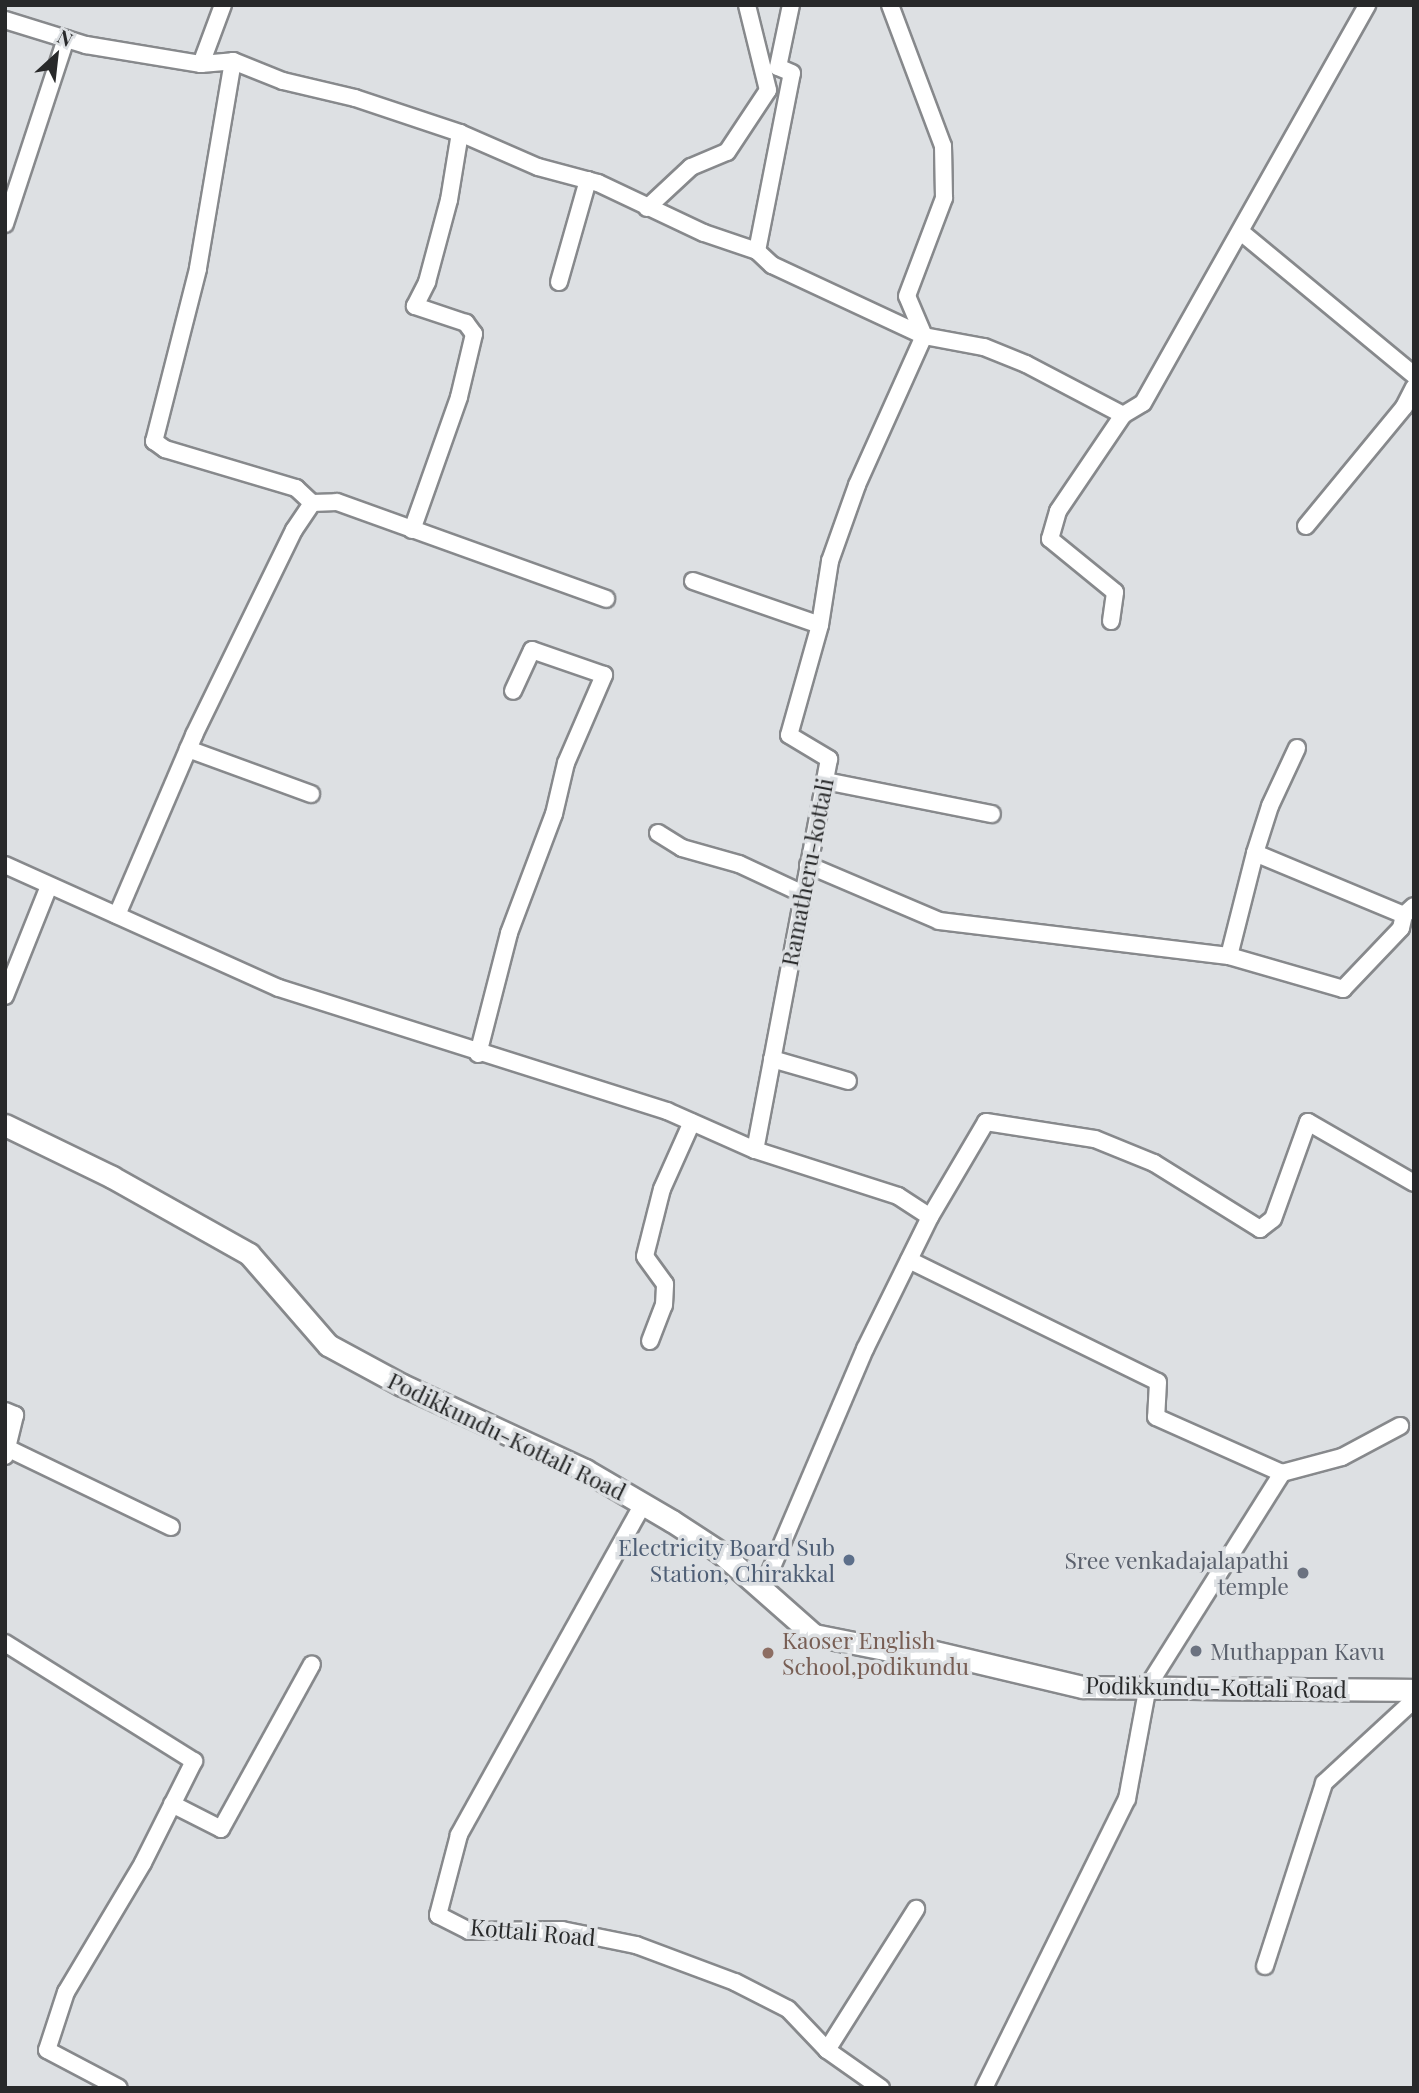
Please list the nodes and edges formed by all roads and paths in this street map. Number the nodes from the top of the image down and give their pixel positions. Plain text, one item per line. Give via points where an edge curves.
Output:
1 (223, 5) edge
2 (747, 5) edge
3 (791, 5) edge
4 (890, 5) edge
5 (1367, 5) edge
6 (5, 20) edge
7 (66, 39) junction
8 (233, 61) junction
9 (201, 64) junction
10 (460, 133) junction
11 (588, 180) junction
12 (647, 208) junction
13 (5, 224) edge
14 (1241, 232) junction
15 (757, 251) junction
16 (559, 282) dead end
17 (924, 335) junction
18 (1414, 375) edge
19 (1414, 387) edge
20 (1122, 415) junction
21 (312, 503) junction
22 (1306, 526) dead end
23 (412, 530) junction
24 (693, 581) dead end
25 (606, 599) dead end
26 (1111, 621) dead end
27 (820, 625) junction
28 (513, 691) dead end
29 (1297, 748) dead end
30 (188, 749) junction
31 (825, 781) junction
32 (311, 794) dead end
33 (992, 814) dead end
34 (658, 833) dead end
35 (1255, 853) junction
36 (5, 865) edge
37 (808, 865) junction
38 (49, 886) junction
39 (803, 894) junction
40 (1409, 910) edge
41 (117, 915) junction
42 (1229, 956) junction
43 (5, 996) edge
44 (478, 1054) junction
45 (772, 1059) junction
46 (848, 1080) dead end
47 (692, 1122) junction
48 (5, 1125) edge
49 (755, 1150) junction
50 (1414, 1183) edge
51 (930, 1217) junction
52 (909, 1260) junction
53 (650, 1341) dead end
54 (5, 1411) edge
55 (1400, 1426) dead end
56 (6, 1452) edge
57 (1282, 1472) junction
58 (643, 1504) junction
59 (172, 1527) dead end
60 (762, 1591) junction
61 (5, 1643) edge
62 (312, 1664) dead end
63 (1149, 1686) junction
64 (1414, 1690) edge
65 (1414, 1700) edge
66 (172, 1804) junction
67 (916, 1909) dead end
68 (1265, 1966) dead end
69 (827, 2050) junction
70 (118, 2088) edge
71 (881, 2088) edge
72 (984, 2088) edge

1 - 9 street
2 - 12 street via 768,90 727,152 691,167
3 - 15 street via 778,68 792,73
4 - 17 street via 943,146 944,198 907,296
5 - 14 street
6 - 7 street
7 - 9 street
7 - 13 street
8 - 9 street
8 - 10 street via 283,81 355,98
8 - 21 street via 198,269 154,441 165,449 296,488
10 - 11 street via 538,167
10 - 23 street via 449,200 427,282 415,306 466,323 474,334 459,397
11 - 12 street
11 - 16 street
12 - 15 street
14 - 18 street
14 - 20 street via 1143,403
15 - 17 street via 772,264
17 - 20 street via 984,347 1015,359
17 - 27 street via 857,485 830,561
19 - 22 street via 1404,407
20 - 26 street via 1058,511 1050,539 1115,592
21 - 23 street via 337,502
21 - 30 street via 294,530
23 - 25 street
24 - 27 street
27 - 31 street, Ramatheru-kottali via 789,735 829,759
28 - 44 street via 532,650 604,675 566,763 555,814 509,933
29 - 35 street via 1270,806
30 - 32 street
30 - 41 street
31 - 33 street
31 - 37 street, Ramatheru-kottali
34 - 39 street via 682,848 739,864
35 - 40 street
35 - 42 street
36 - 38 street
37 - 39 street, Ramatheru-kottali
37 - 42 street via 939,922
38 - 41 street
38 - 43 street
39 - 45 street, Ramatheru-kottali
40 - 42 street via 1401,928 1343,989
41 - 44 street via 279,988
44 - 47 street
45 - 46 street
45 - 49 street, Ramatheru-kottali
47 - 49 street
47 - 53 street via 663,1189 645,1256 664,1284 664,1305
48 - 58 main road, Podikkundu-Kottali Road via 112,1177 249,1254 328,1345 402,1385 585,1470
49 - 51 street via 898,1196
50 - 51 street via 1308,1122 1273,1219 1259,1230 1154,1163 1096,1139 986,1122
51 - 52 street
52 - 57 street via 1158,1382 1156,1417
52 - 60 street via 865,1349
54 - 56 street via 15,1415
55 - 57 street via 1342,1457
56 - 59 street
57 - 63 street
58 - 60 main road, Podikkundu-Kottali Road via 721,1553
58 - 69 street, Kottali Road via 459,1835 438,1915 469,1931 562,1930 636,1945 735,1982 788,2009
60 - 63 main road, Podikkundu-Kottali Road via 814,1635 899,1652 926,1650 1083,1688
61 - 66 street via 194,1761
62 - 66 street via 221,1829
63 - 64 main road, Podikkundu-Kottali Road
63 - 72 street via 1126,1799
65 - 68 street via 1324,1783
66 - 70 street via 66,1992 47,2050
67 - 69 street
69 - 71 street, Kottali Road

